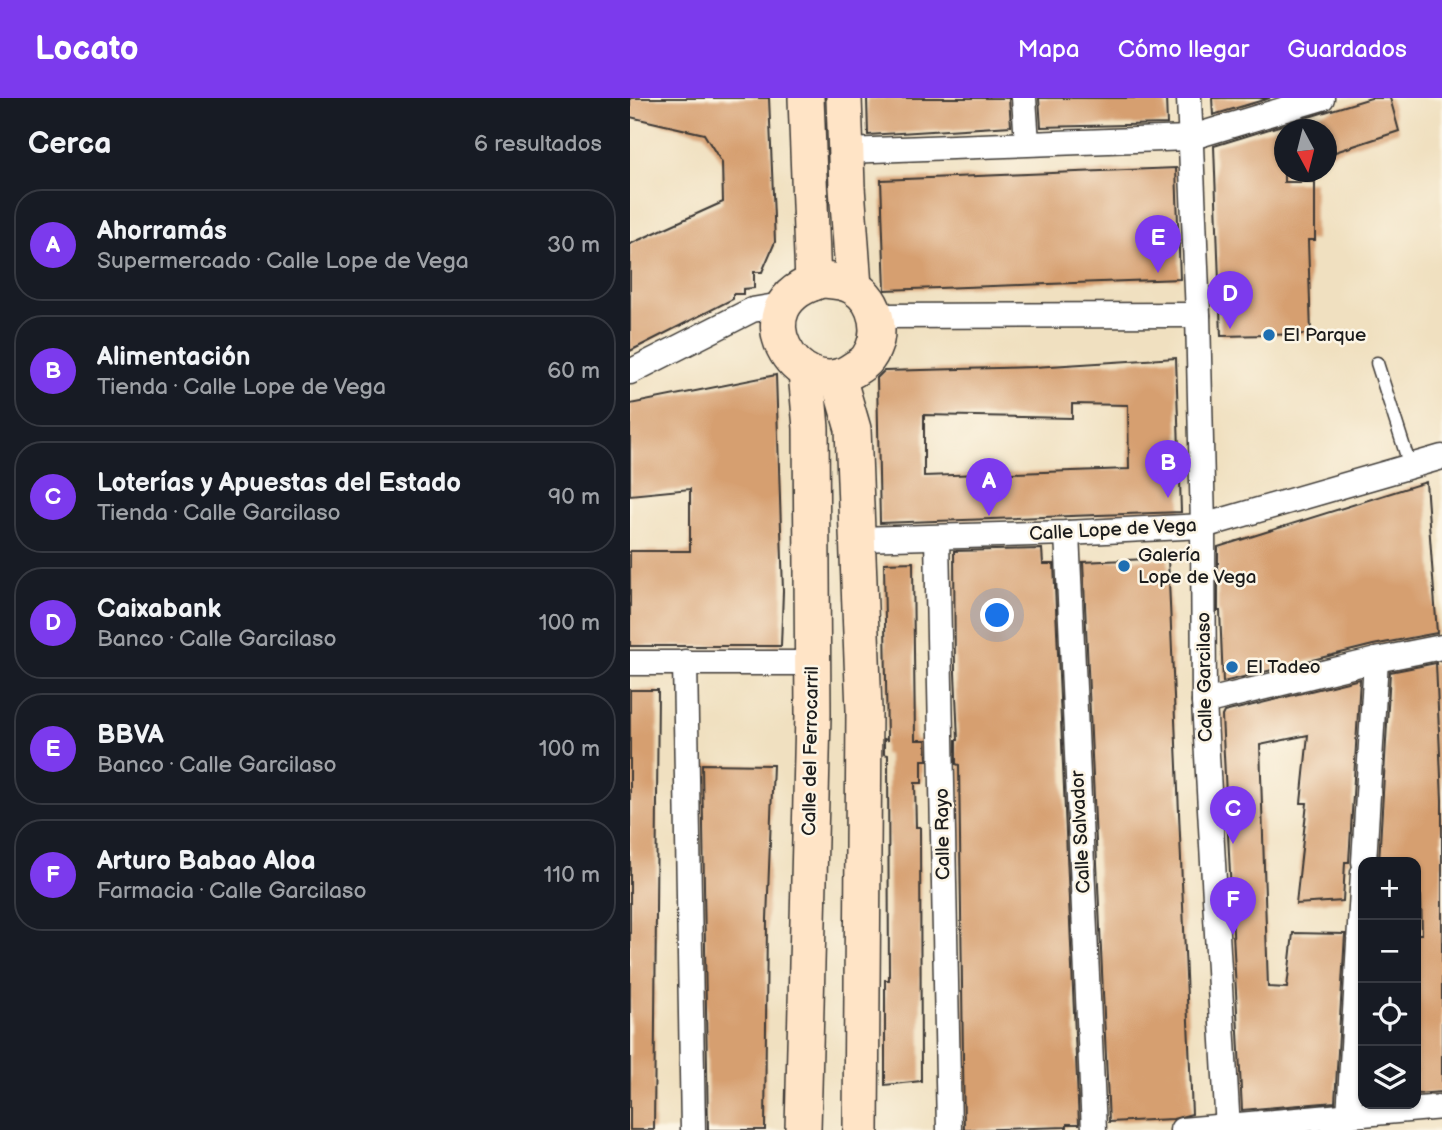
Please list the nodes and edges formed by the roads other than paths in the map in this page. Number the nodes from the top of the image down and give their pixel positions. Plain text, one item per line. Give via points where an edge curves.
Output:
1 (806, 98) edge
2 (844, 98) edge
3 (1024, 98) edge
4 (1189, 98) edge
5 (1322, 98) edge
6 (1189, 138) junction
7 (1027, 143) junction
8 (846, 151) junction
9 (813, 283) junction
10 (854, 287) junction
11 (782, 305) junction
12 (1198, 315) junction
13 (876, 316) junction
14 (1377, 363) dead end
15 (630, 372) edge
16 (822, 375) junction
17 (1442, 457) edge
18 (1410, 466) junction
19 (1203, 526) junction
20 (1067, 533) junction
21 (937, 538) junction
22 (858, 539) junction
23 (1442, 648) edge
24 (1376, 660) junction
25 (685, 662) junction
26 (630, 663) edge
27 (812, 663) junction
28 (1204, 702) junction
29 (1364, 857) edge
30 (1360, 920) edge
31 (1442, 1107) edge
32 (1349, 1116) junction
33 (1228, 1128) edge
34 (693, 1130) edge
35 (803, 1130) edge
36 (861, 1130) edge
37 (948, 1130) edge
38 (1094, 1130) edge
39 (1182, 1130) edge

1 - 9 street
2 - 8 street
3 - 7 street
4 - 6 street, Calle Garcilaso
5 - 6 street
6 - 7 street
6 - 12 street, Calle Garcilaso
7 - 8 street
8 - 10 street
9 - 10 street via 822,280
9 - 11 street
10 - 13 street
11 - 15 street via 752,310
11 - 16 street via 779,313 785,351 795,365
12 - 13 street
12 - 19 street, Calle Garcilaso
13 - 16 street via 876,340 868,358 846,374
14 - 18 lane
16 - 22 street via 853,429
16 - 27 street, Calle del Ferrocarril via 811,428
17 - 18 street, Calle Lope de Vega
18 - 19 street, Calle Lope de Vega
19 - 20 street, Calle Lope de Vega
19 - 28 street, Calle Garcilaso
20 - 21 street, Calle Lope de Vega
20 - 38 street, Calle Salvador
21 - 22 street, Calle Lope de Vega
21 - 37 street, Calle Rayo
22 - 36 street via 864,710
23 - 24 street
24 - 28 street
24 - 29 street
25 - 26 street
25 - 27 street
25 - 34 street
27 - 35 street, Calle del Ferrocarril
28 - 33 street, Calle Garcilaso
30 - 32 street
31 - 32 street
32 - 33 street
33 - 39 street

